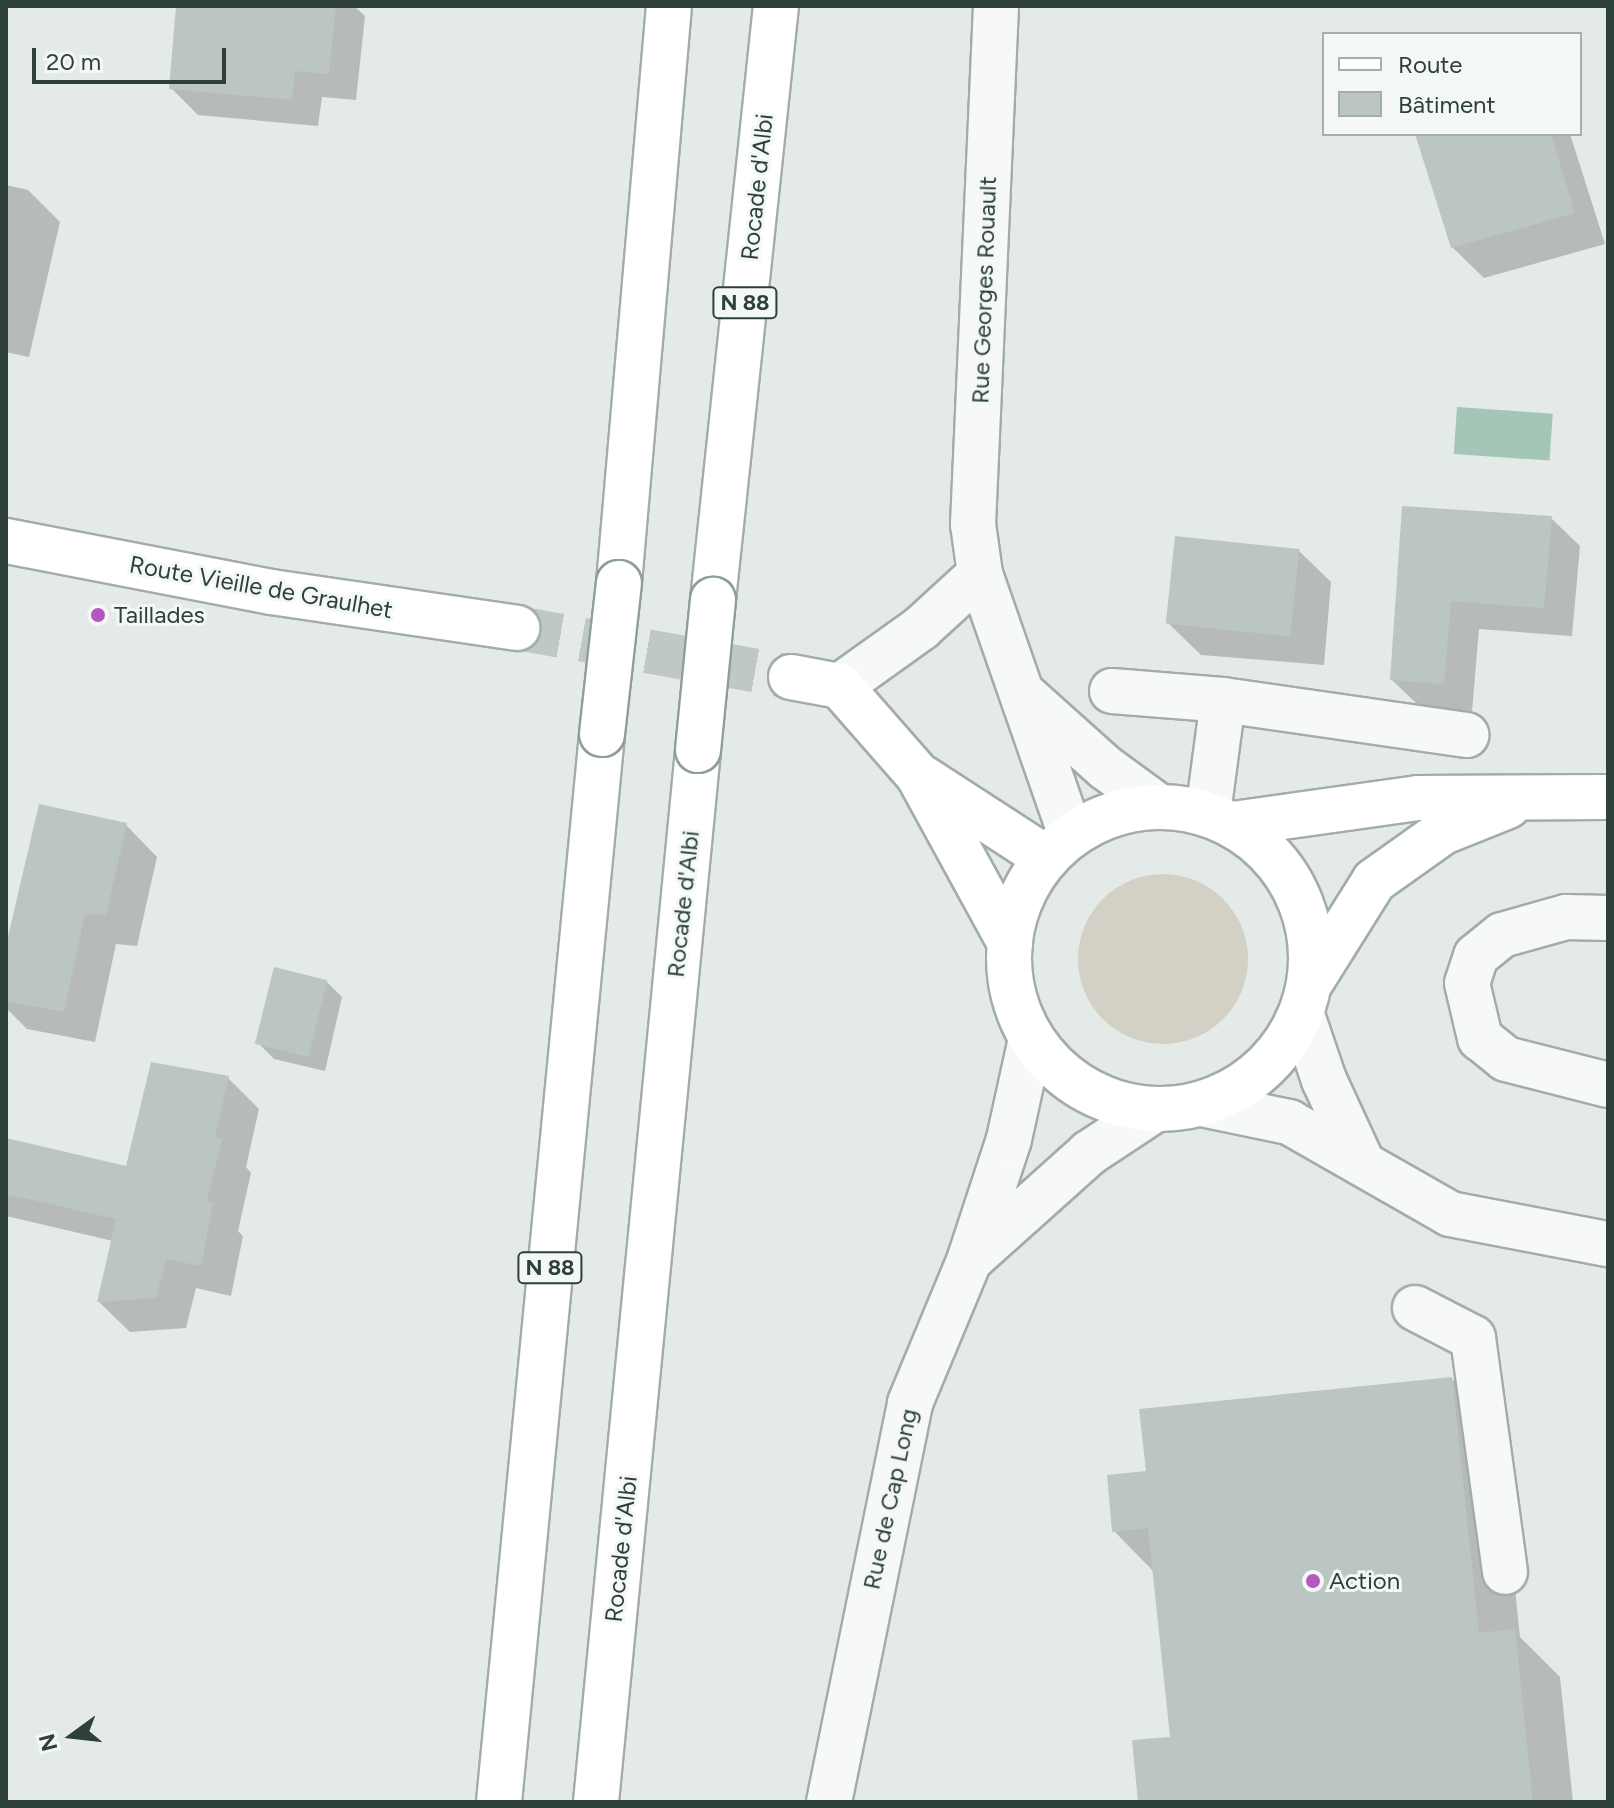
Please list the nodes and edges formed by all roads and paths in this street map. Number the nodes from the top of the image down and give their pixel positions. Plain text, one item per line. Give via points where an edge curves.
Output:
1 (669, 6) edge
2 (776, 6) edge
3 (996, 6) edge
4 (6, 541) edge
5 (980, 574) junction
6 (517, 628) tunnel mouth
7 (791, 677) tunnel mouth
8 (840, 686) junction
9 (1018, 690) junction
10 (1112, 691) dead end
11 (1223, 700) junction
12 (1466, 735) dead end
13 (918, 775) junction
14 (1532, 796) junction
15 (1608, 797) edge
16 (1158, 806) junction
17 (1221, 819) junction
18 (1058, 847) junction
19 (1608, 918) edge
20 (1010, 943) junction
21 (1307, 998) junction
22 (1031, 1039) junction
23 (1608, 1085) edge
24 (1206, 1105) junction
25 (1153, 1111) junction
26 (1361, 1160) junction
27 (1608, 1244) edge
28 (969, 1261) junction
29 (1415, 1308) dead end
30 (1505, 1572) dead end
31 (499, 1802) edge
32 (596, 1802) edge
33 (831, 1802) edge

1 - 31 main road, N 88, bridge via 619,583
2 - 32 main road, Rocade d'Albi / N 88, bridge
3 - 5 street, Rue Georges Rouault via 973,524
4 - 6 main road, Route Vieille de Graulhet via 271,592
5 - 8 street via 921,628
5 - 9 street, Rue Georges Rouault
7 - 8 main road
8 - 13 main road
9 - 16 street
9 - 18 street, Rue Georges Rouault
10 - 11 street
11 - 12 street
11 - 17 street
13 - 18 main road
13 - 20 main road
14 - 15 main road
14 - 17 main road via 1418,798
14 - 21 main road via 1443,832 1374,881
16 - 17 main road
16 - 18 main road via 1113,813
17 - 21 main road via 1281,864 1308,919
18 - 20 main road via 1021,898
19 - 23 street via 1566,917 1502,935 1476,956 1467,983 1480,1038 1506,1059
20 - 22 main road via 1012,993
21 - 24 main road via 1265,1070
21 - 26 street via 1324,1080
22 - 25 main road via 1063,1076 1105,1101
22 - 28 street, Rue de Cap Long via 1009,1139
24 - 25 main road
24 - 26 street via 1289,1122
25 - 28 street, Rue de Cap Long via 1089,1153
26 - 27 street via 1450,1214
28 - 33 street, Rue de Cap Long via 910,1403 837,1746
29 - 30 street via 1473,1338

